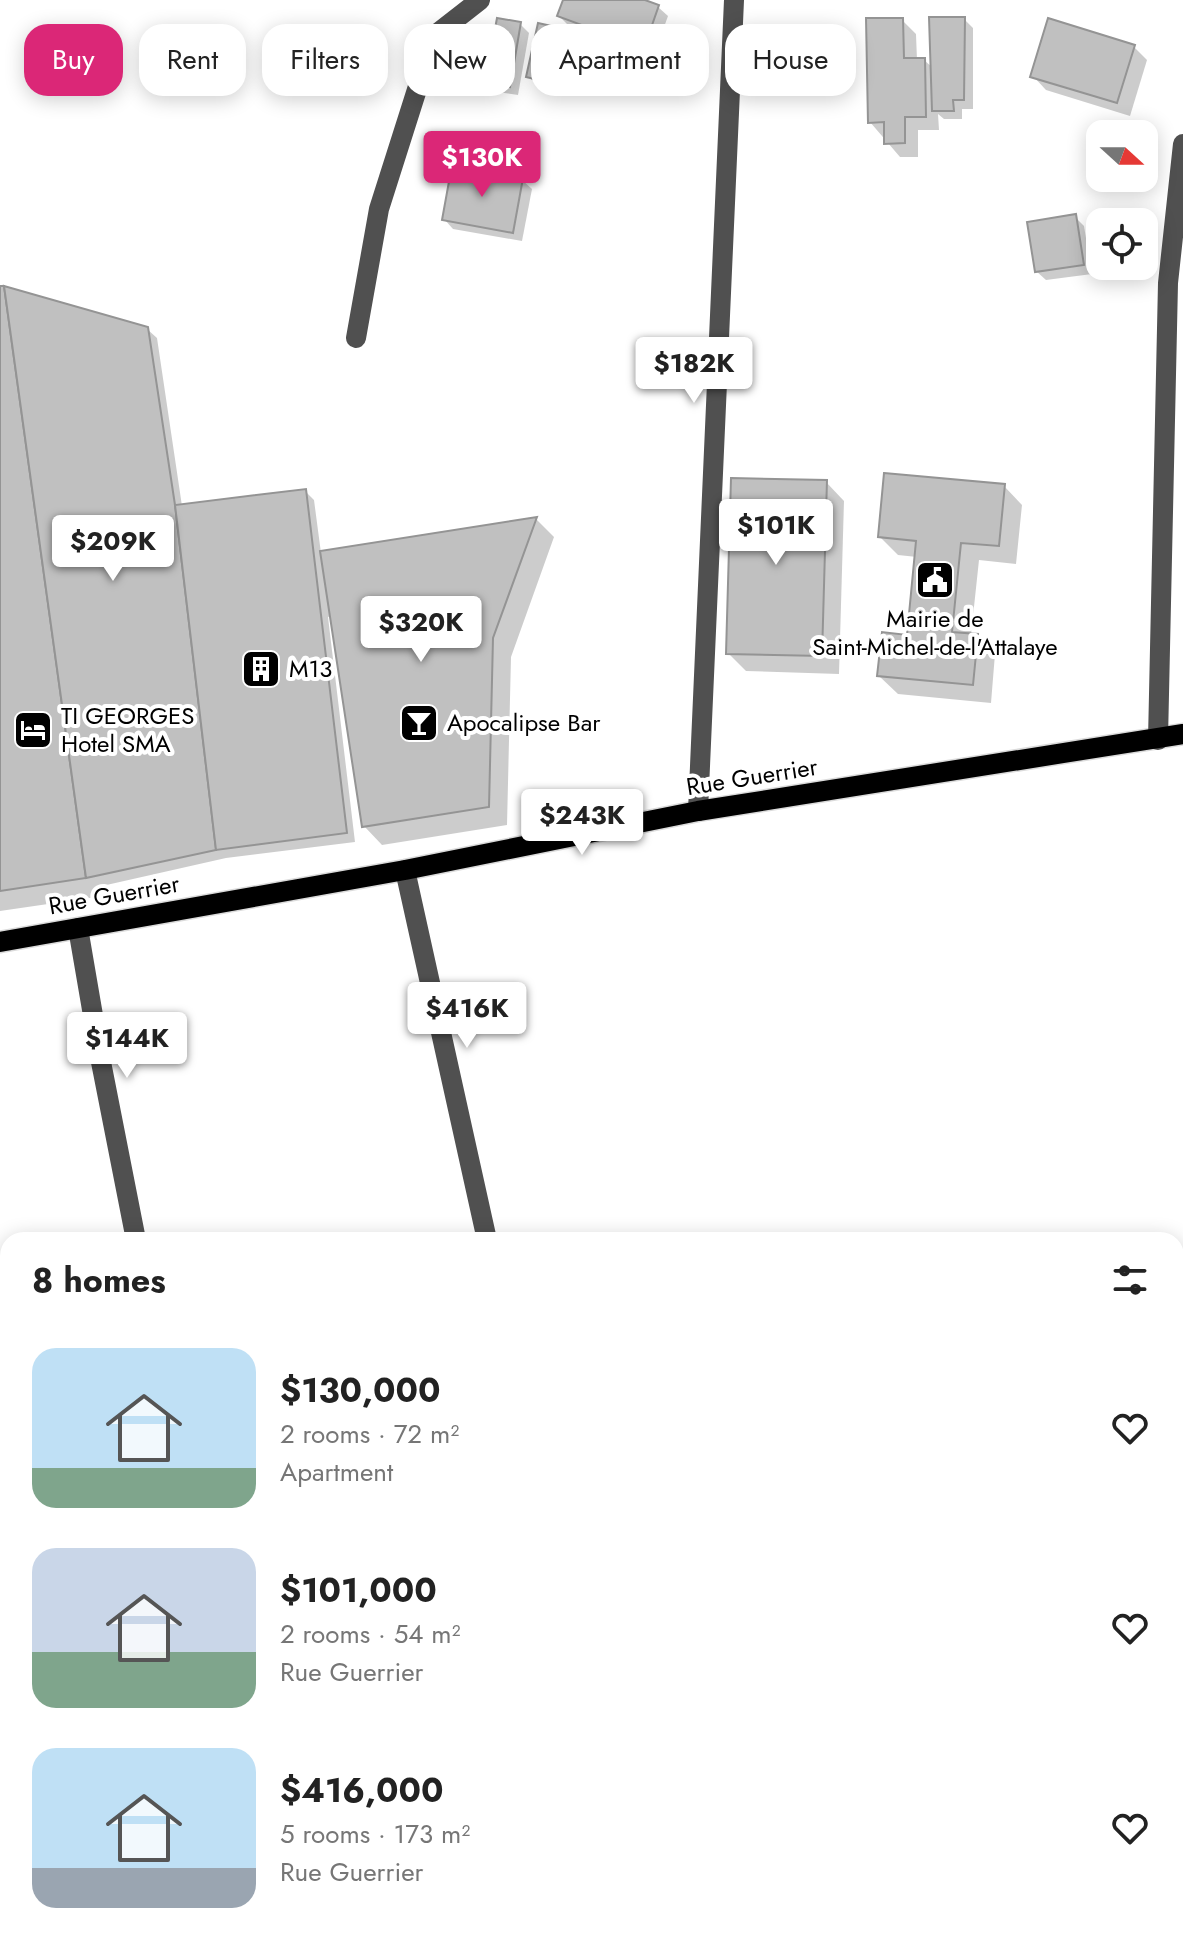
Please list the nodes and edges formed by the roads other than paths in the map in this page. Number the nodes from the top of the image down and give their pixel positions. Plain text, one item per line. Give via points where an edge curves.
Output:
1 (480, 0) edge
2 (734, 0) edge
3 (1183, 144) edge
4 (356, 338) dead end
5 (1183, 734) edge
6 (1158, 740) junction
7 (698, 811) junction
8 (405, 870) junction
9 (78, 928) junction
10 (0, 942) edge
11 (134, 1232) edge
12 (485, 1232) edge

1 - 4 street via 434,36 379,209
2 - 7 street
3 - 6 street via 1168,283
5 - 6 main road, Rue Guerrier
6 - 7 main road, Rue Guerrier
7 - 8 main road, Rue Guerrier
8 - 9 main road, Rue Guerrier
8 - 12 street
9 - 10 main road, Rue Guerrier
9 - 11 street

